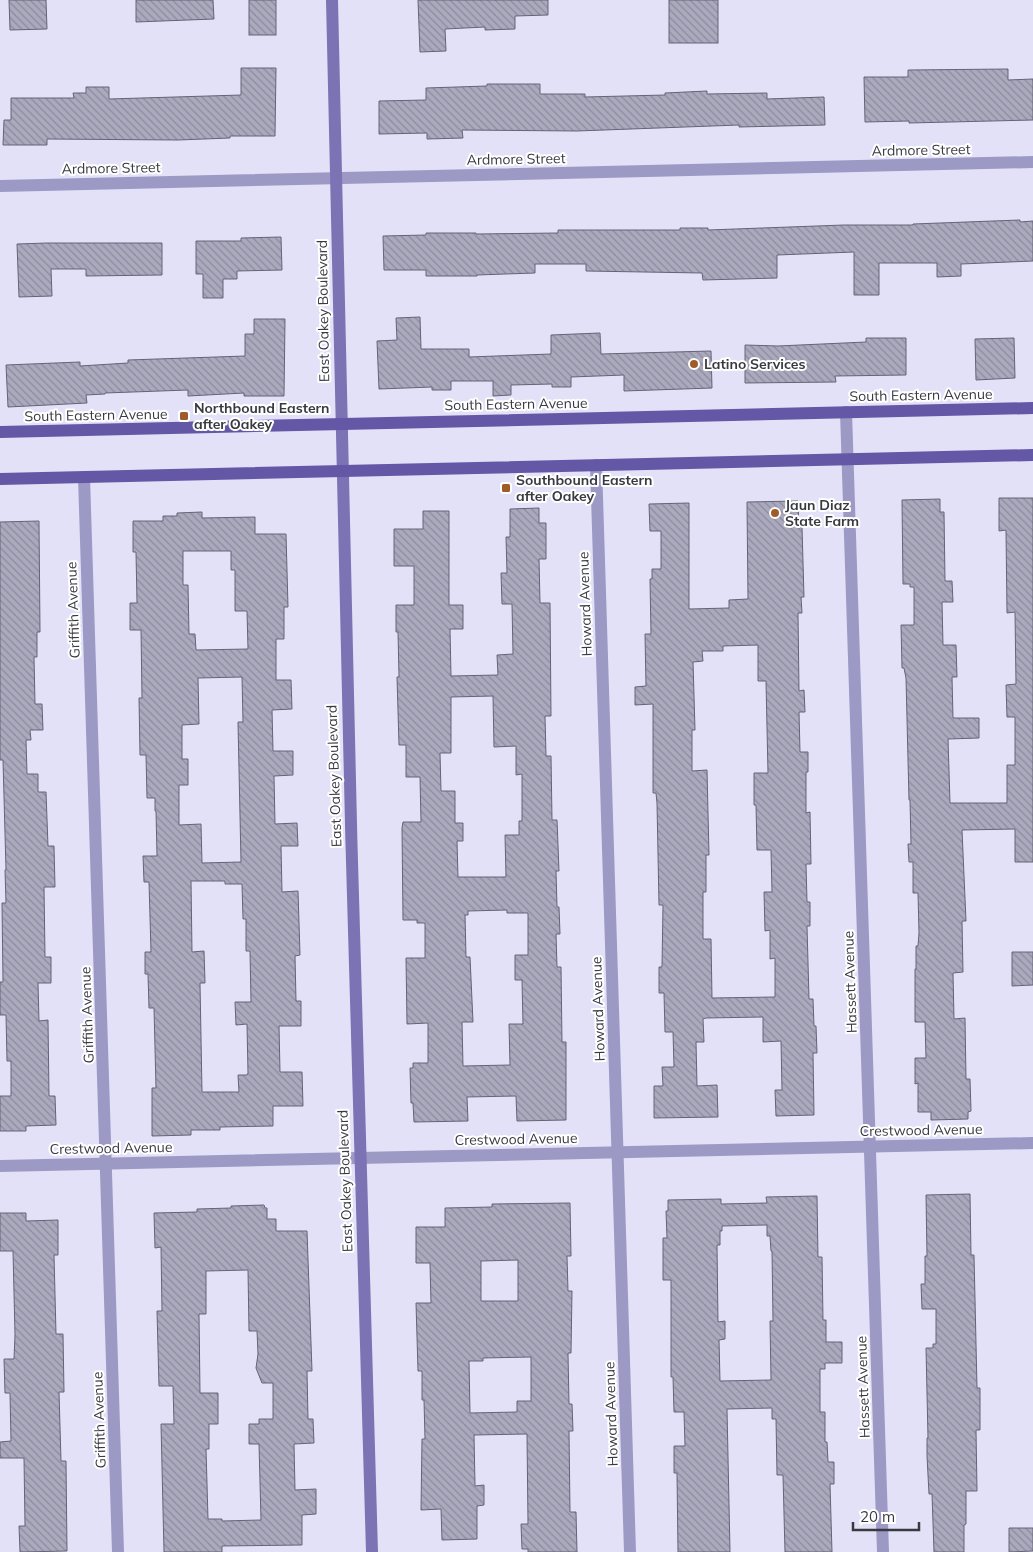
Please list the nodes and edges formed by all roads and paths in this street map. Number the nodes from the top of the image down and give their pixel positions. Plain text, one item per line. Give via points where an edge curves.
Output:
1 (332, 0) edge
2 (1033, 162) edge
3 (336, 178) junction
4 (0, 186) edge
5 (1033, 408) edge
6 (846, 412) junction
7 (340, 424) junction
8 (0, 432) edge
9 (1033, 455) edge
10 (848, 460) junction
11 (596, 465) junction
12 (342, 471) junction
13 (84, 477) junction
14 (0, 479) edge
15 (1033, 1143) edge
16 (870, 1146) junction
17 (618, 1151) junction
18 (359, 1158) junction
19 (107, 1163) junction
20 (0, 1166) edge
21 (118, 1552) edge
22 (372, 1552) edge
23 (630, 1552) edge
24 (883, 1552) edge

1 - 3 street, East Oakey Boulevard
2 - 3 street, Ardmore Street
3 - 4 street, Ardmore Street
3 - 7 street, East Oakey Boulevard
5 - 6 main road, South Eastern Avenue
6 - 7 main road, South Eastern Avenue
6 - 10 street, Hassett Avenue
7 - 8 main road, South Eastern Avenue
7 - 12 street, East Oakey Boulevard
9 - 10 main road
10 - 11 main road
10 - 16 street, Hassett Avenue
11 - 12 main road
11 - 17 street, Howard Avenue
12 - 13 main road
12 - 18 street, East Oakey Boulevard
13 - 14 main road
13 - 19 street, Griffith Avenue
15 - 16 street, Crestwood Avenue
16 - 17 street, Crestwood Avenue
16 - 24 street, Hassett Avenue
17 - 18 street, Crestwood Avenue
17 - 23 street, Howard Avenue
18 - 19 street, Crestwood Avenue
18 - 22 street, East Oakey Boulevard
19 - 20 street, Crestwood Avenue
19 - 21 street, Griffith Avenue

